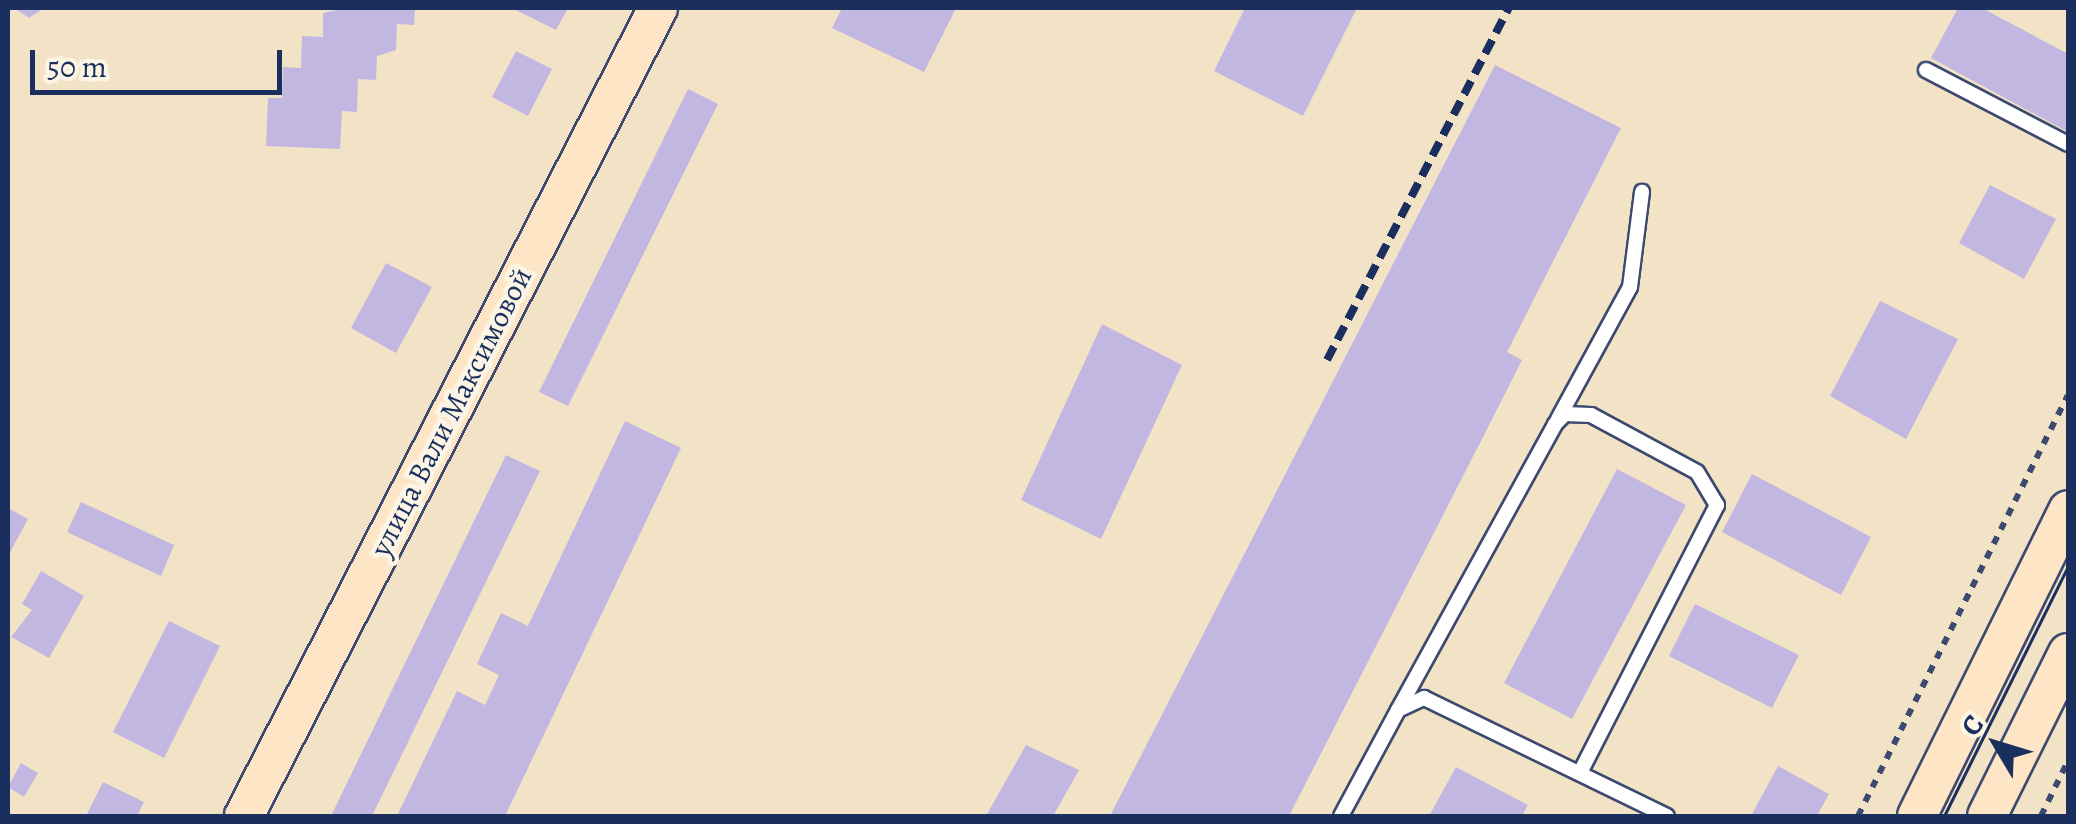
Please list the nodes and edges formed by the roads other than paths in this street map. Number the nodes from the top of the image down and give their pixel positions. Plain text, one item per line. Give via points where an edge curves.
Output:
1 (658, 8) edge
2 (1926, 70) dead end
3 (2068, 144) edge
4 (1642, 192) dead end
5 (1555, 424) junction
6 (2068, 510) edge
7 (2068, 653) edge
8 (1398, 710) junction
9 (1580, 773) junction
10 (244, 816) edge
11 (1341, 816) edge
12 (1667, 816) edge
13 (1917, 816) edge
14 (1988, 816) edge

1 - 10 street, улица Вали Максимовой
2 - 3 lane
4 - 5 lane via 1630,287
5 - 8 lane
5 - 9 lane via 1565,414 1591,415 1698,472 1717,505
6 - 13 street
7 - 14 street
8 - 9 lane via 1431,698
8 - 11 lane
9 - 12 lane

